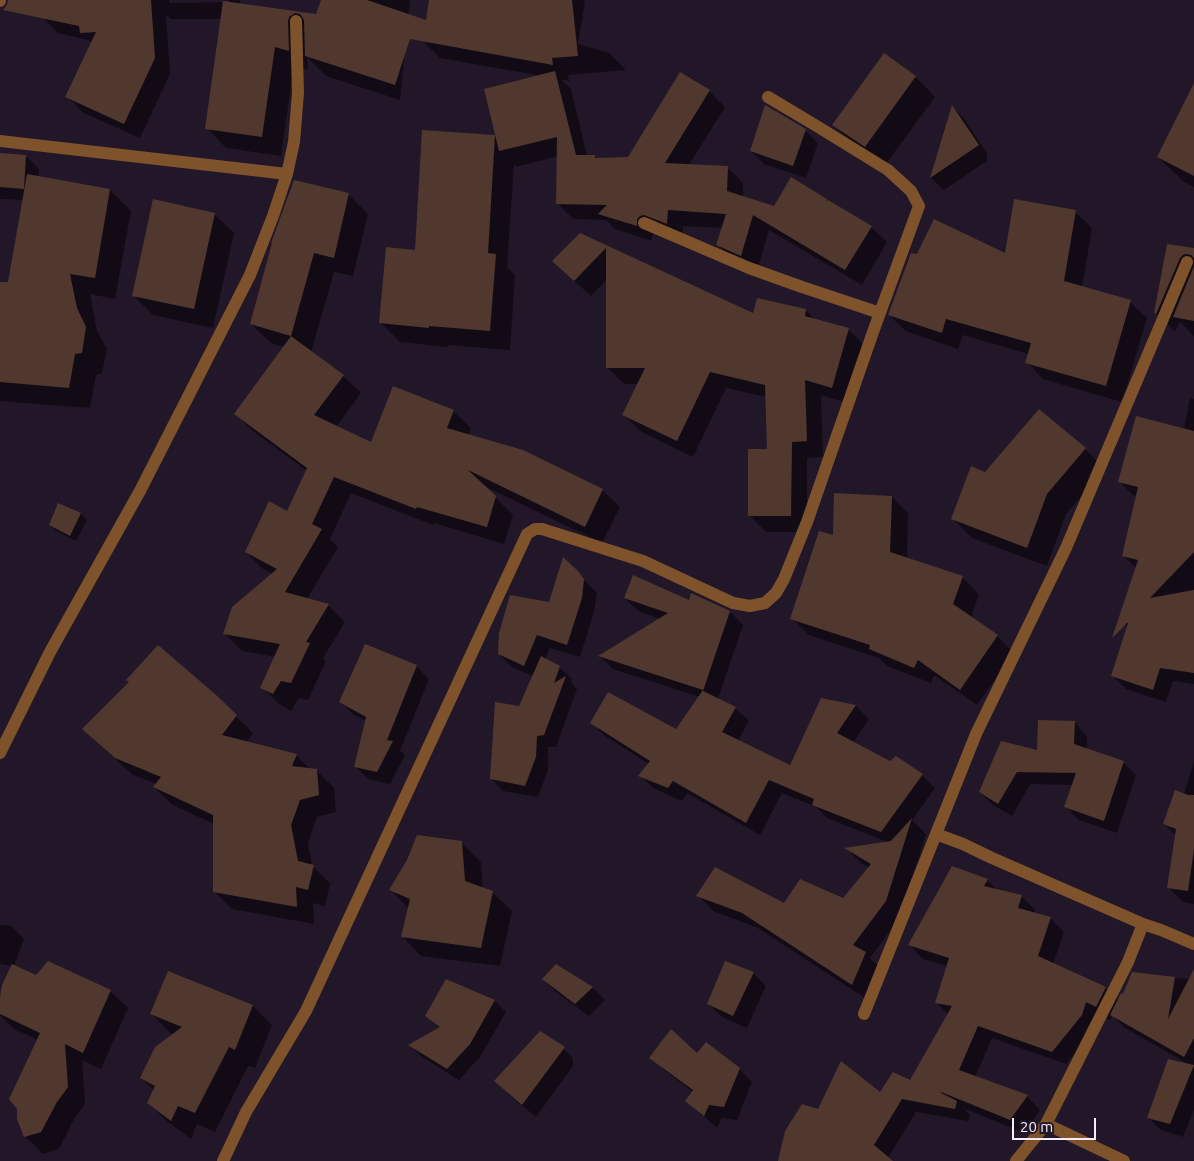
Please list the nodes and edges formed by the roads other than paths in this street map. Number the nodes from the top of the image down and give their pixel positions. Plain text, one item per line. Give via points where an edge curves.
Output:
1 (296, 21) dead end
2 (768, 97) dead end
3 (0, 141) edge
4 (287, 174) junction
5 (644, 223) dead end
6 (1187, 262) dead end
7 (880, 313) junction
8 (0, 753) edge
9 (936, 834) junction
10 (1143, 924) junction
11 (1194, 944) edge
12 (864, 1014) dead end
13 (1046, 1124) junction
14 (223, 1161) edge
15 (1016, 1161) edge
16 (1124, 1161) edge

1 - 4 street via 298,93 294,142
2 - 7 street via 888,170 911,191 919,206
3 - 4 street
4 - 8 street via 250,275 141,489 50,652
5 - 7 street via 749,268
6 - 9 street via 1066,548 976,734
7 - 14 street via 801,538 784,579 765,603 750,606 733,603 642,561 542,529 527,534 306,1011 246,1112
9 - 10 street
9 - 12 street
10 - 11 street
10 - 13 street via 1128,962
13 - 15 street
13 - 16 street

